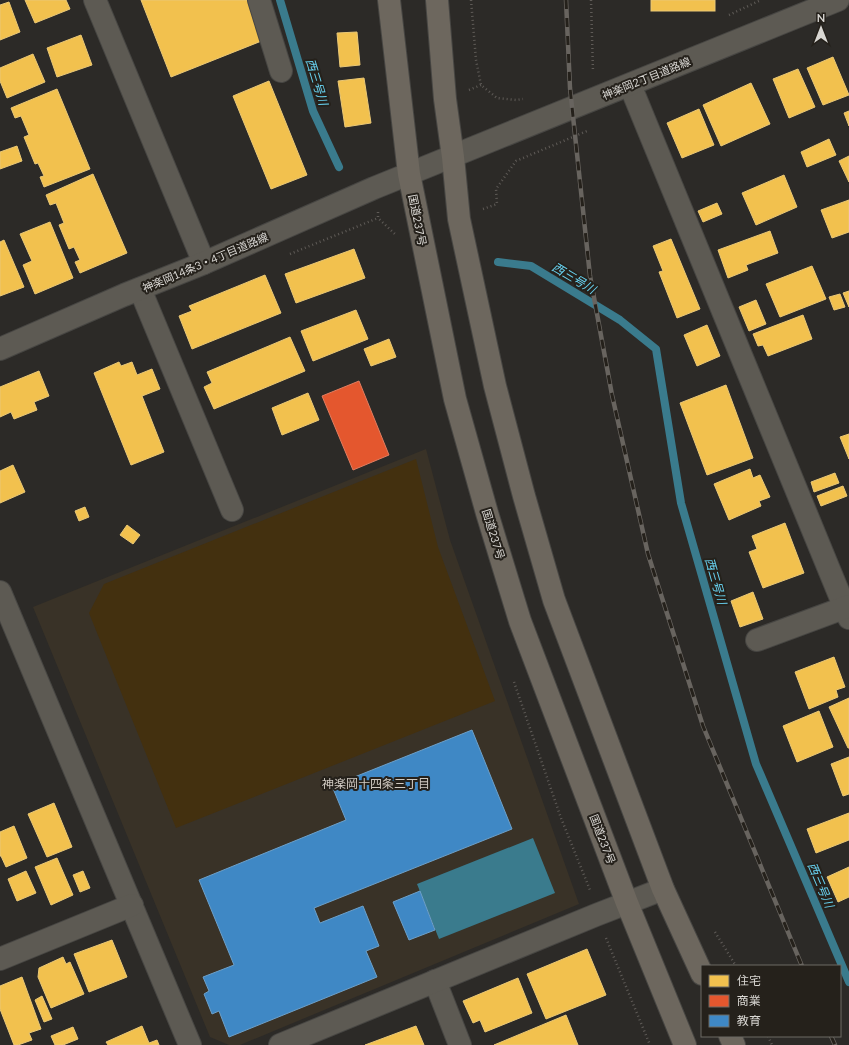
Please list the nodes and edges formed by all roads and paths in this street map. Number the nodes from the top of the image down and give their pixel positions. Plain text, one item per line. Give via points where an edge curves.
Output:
1 (95, 0) edge
2 (259, 0) edge
3 (389, 0) edge
4 (437, 0) edge
5 (471, 0) edge
6 (591, 0) edge
7 (838, 0) edge
8 (794, 8) edge
9 (281, 71) dead end
10 (594, 78) dead end
11 (481, 85) dead end
12 (630, 85) junction
13 (589, 130) dead end
14 (453, 157) junction
15 (409, 174) junction
16 (497, 204) dead end
17 (378, 218) dead end
18 (400, 239) dead end
19 (204, 263) junction
20 (140, 289) junction
21 (0, 349) edge
22 (232, 510) dead end
23 (0, 592) edge
24 (848, 611) edge
25 (757, 640) dead end
26 (663, 890) junction
27 (627, 903) junction
28 (132, 905) junction
29 (596, 915) junction
30 (715, 932) dead end
31 (0, 959) edge
32 (735, 965) edge
33 (701, 972) edge
34 (435, 982) junction
35 (190, 1045) edge
36 (280, 1045) edge
37 (460, 1045) edge
38 (650, 1045) edge
39 (685, 1045) edge

1 - 19 street
2 - 9 street
3 - 15 highway, 国道237号
4 - 14 highway via 445,99
5 - 11 path via 476,60
6 - 10 path
7 - 8 street, 神楽岡2丁目道路線
8 - 12 street, 神楽岡2丁目道路線
12 - 14 street, 神楽岡2丁目道路線
12 - 24 street
13 - 16 path via 516,161 496,189
14 - 15 street, 神楽岡2丁目道路線
14 - 26 highway via 459,219 495,386 554,600
15 - 19 street, 神楽岡14条3・4丁目道路線
15 - 27 highway, 国道237号 via 456,399 487,512 520,621
17 - 18 path
19 - 20 street, 神楽岡14条3・4丁目道路線
20 - 21 street, 神楽岡14条3・4丁目道路線
20 - 22 street
23 - 28 street
24 - 25 street
26 - 27 street
26 - 33 highway
27 - 29 street
27 - 39 highway, 国道237号
28 - 31 street
28 - 35 street
29 - 34 street
29 - 38 path
30 - 32 path
34 - 36 street
34 - 37 street

